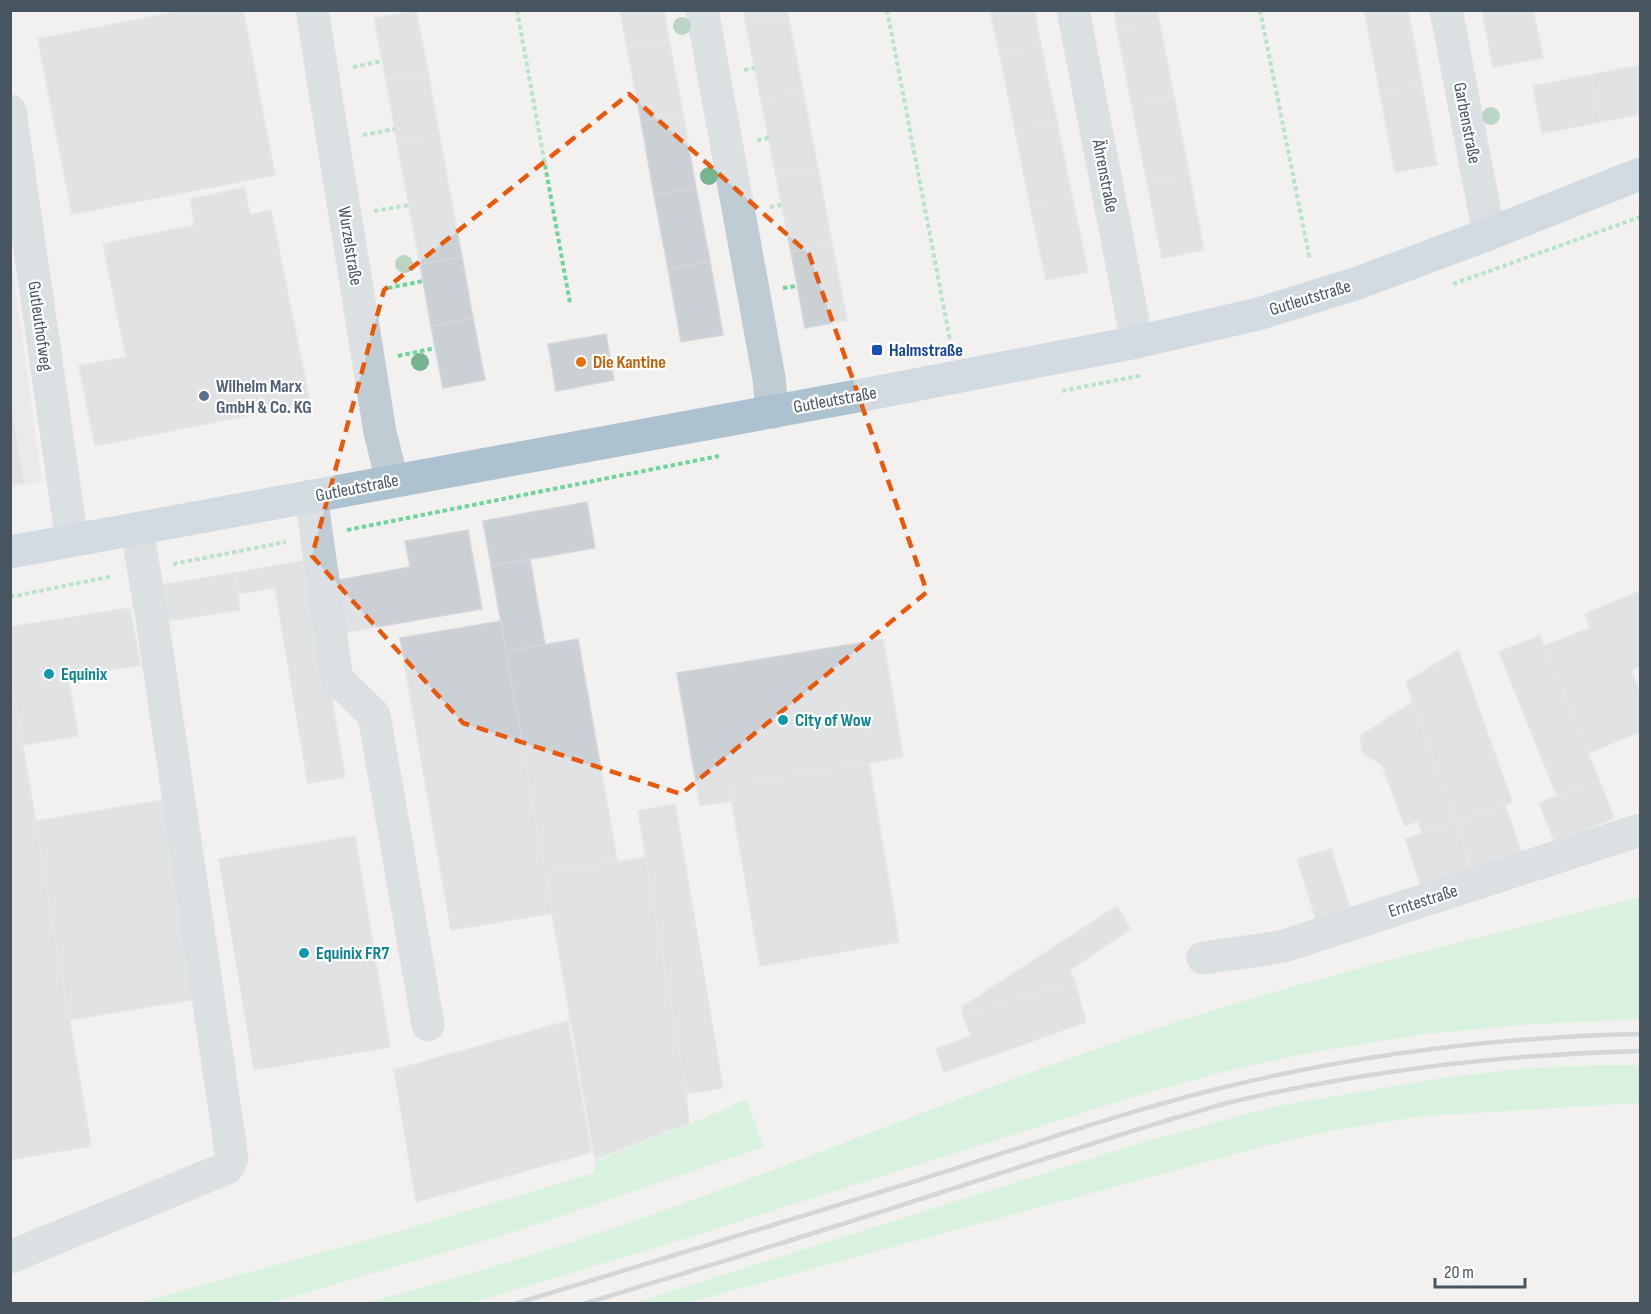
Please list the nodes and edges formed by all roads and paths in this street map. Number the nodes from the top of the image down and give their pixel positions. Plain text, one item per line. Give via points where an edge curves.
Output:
1 (312, 10) edge
2 (517, 10) edge
3 (702, 10) edge
4 (887, 10) edge
5 (1073, 10) edge
6 (1260, 10) edge
7 (1446, 10) edge
8 (382, 61) dead end
9 (343, 69) dead end
10 (10, 111) edge
11 (395, 129) dead end
12 (356, 136) dead end
13 (1641, 174) edge
14 (409, 205) dead end
15 (370, 212) dead end
16 (1489, 234) junction
17 (1310, 260) dead end
18 (423, 281) dead end
19 (384, 288) dead end
20 (570, 303) dead end
21 (951, 340) dead end
22 (1137, 342) junction
23 (435, 348) dead end
24 (397, 356) dead end
25 (772, 411) junction
26 (392, 481) junction
27 (311, 496) junction
28 (136, 530) junction
29 (72, 541) junction
30 (10, 552) edge
31 (1641, 830) edge
32 (1203, 958) dead end
33 (429, 1025) dead end
34 (10, 1257) edge

1 - 26 street, Wurzelstraße via 380,432
2 - 20 path
3 - 25 street
4 - 21 path
5 - 22 street, Ährenstraße
6 - 17 path
7 - 16 street, Garbenstraße
8 - 9 path
10 - 29 street, Gutleuthofweg
11 - 12 path
13 - 16 main road, Gutleutstraße
14 - 15 path
16 - 22 main road, Gutleutstraße via 1358,283 1258,314
18 - 19 path
22 - 25 main road, Gutleutstraße
23 - 24 path
25 - 26 main road, Gutleutstraße
26 - 27 main road, Gutleutstraße
27 - 28 main road, Gutleutstraße
27 - 33 street via 337,680 374,715
28 - 29 main road, Gutleutstraße
28 - 34 street via 232,1158 227,1168
29 - 30 main road, Gutleutstraße
31 - 32 street, Erntestraße via 1281,947

